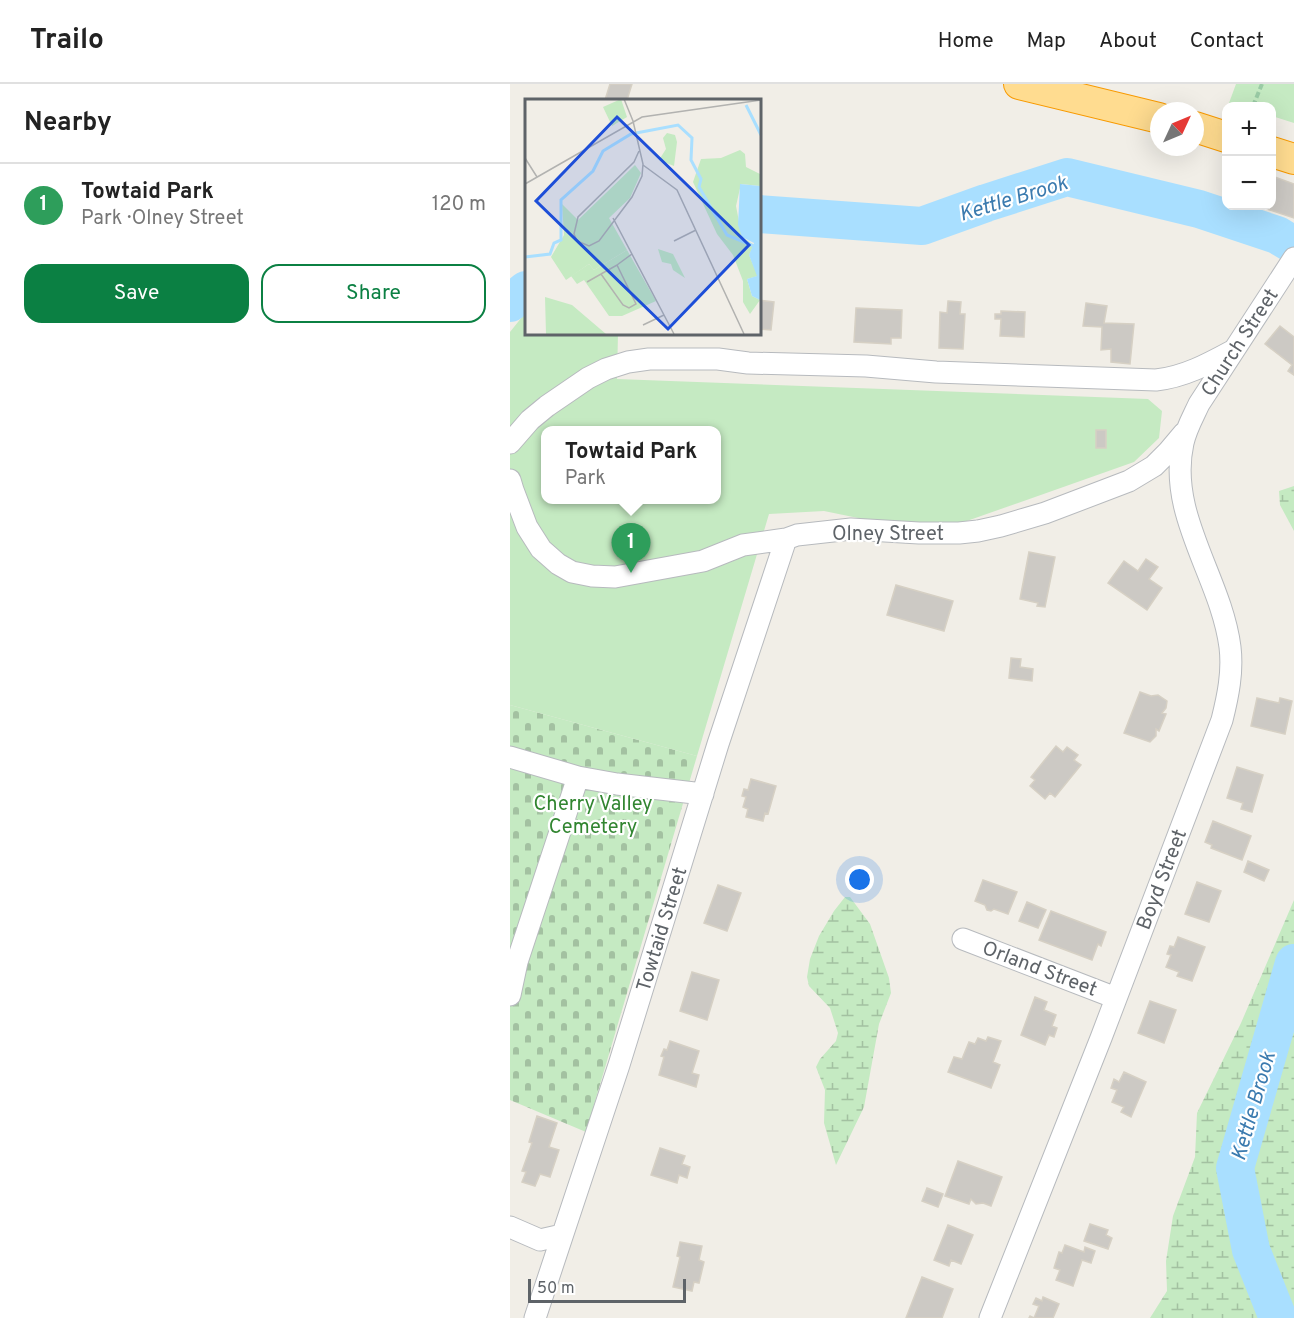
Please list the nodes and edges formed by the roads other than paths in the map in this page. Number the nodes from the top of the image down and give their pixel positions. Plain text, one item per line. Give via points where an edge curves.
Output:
1 (1019, 84) edge
2 (1150, 116) edge
3 (1204, 130) edge
4 (1222, 135) edge
5 (1276, 153) edge
6 (1294, 159) edge
7 (1294, 259) edge
8 (1233, 351) junction
9 (1188, 428) junction
10 (510, 443) edge
11 (510, 480) edge
12 (786, 539) junction
13 (510, 757) edge
14 (578, 777) junction
15 (703, 794) junction
16 (963, 939) dead end
17 (510, 995) edge
18 (1116, 998) junction
19 (510, 1227) edge
20 (562, 1235) junction
21 (535, 1318) edge
22 (990, 1318) edge

1 - 2 highway
3 - 4 highway
5 - 6 highway
7 - 8 street, Church Street
8 - 9 street, Church Street
8 - 10 street via 1189,372 1156,380 649,359 628,362 588,378 530,420
9 - 12 street, Olney Street via 1154,466 1129,481 1001,526 949,533 851,529
9 - 18 street, Boyd Street via 1181,455 1181,485 1188,520 1228,635 1230,683 1222,720
11 - 12 street, Olney Street via 527,527 541,549 572,572 615,577 703,561 743,545
12 - 15 street, Towtaid Street
13 - 14 street
14 - 15 street
14 - 17 street via 517,962
15 - 20 street, Towtaid Street
16 - 18 street, Orland Street
18 - 22 street, Boyd Street
19 - 20 street via 540,1240
20 - 21 street, Towtaid Street

